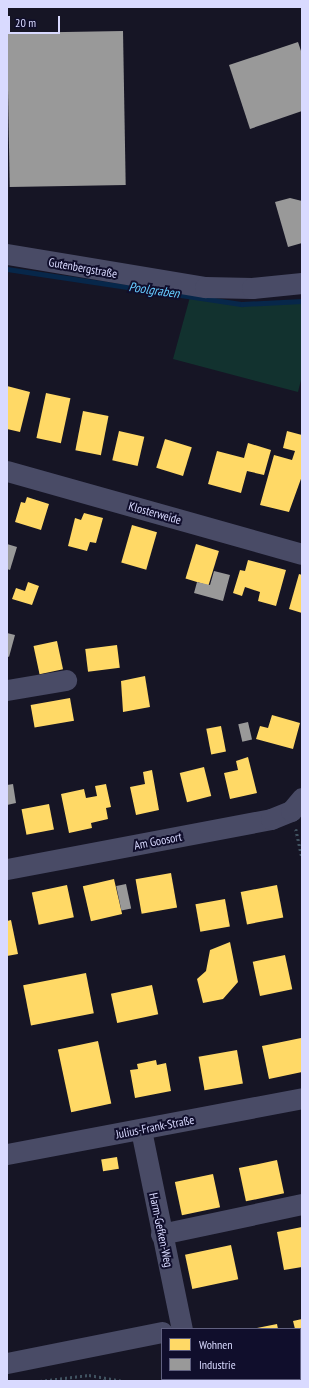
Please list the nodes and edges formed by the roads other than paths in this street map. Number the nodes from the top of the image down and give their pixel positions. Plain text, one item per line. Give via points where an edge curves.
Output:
1 (7, 254) edge
2 (302, 283) edge
3 (7, 471) edge
4 (302, 554) edge
5 (66, 680) dead end
6 (7, 690) edge
7 (297, 804) edge
8 (7, 869) edge
9 (302, 1098) edge
10 (141, 1130) junction
11 (7, 1154) edge
12 (302, 1204) edge
13 (161, 1234) junction
14 (175, 1328) edge
15 (161, 1332) edge
16 (7, 1363) edge

1 - 2 street, Gutenbergstraße via 205,287 252,288
3 - 4 street, Klosterweide
5 - 6 street
7 - 8 street, Am Goosort via 271,819
9 - 10 street, Julius-Frank-Straße
10 - 11 street, Julius-Frank-Straße
10 - 13 street, Harm-Gefken-Weg
12 - 13 street
13 - 14 street, Harm-Gefken-Weg
15 - 16 street

